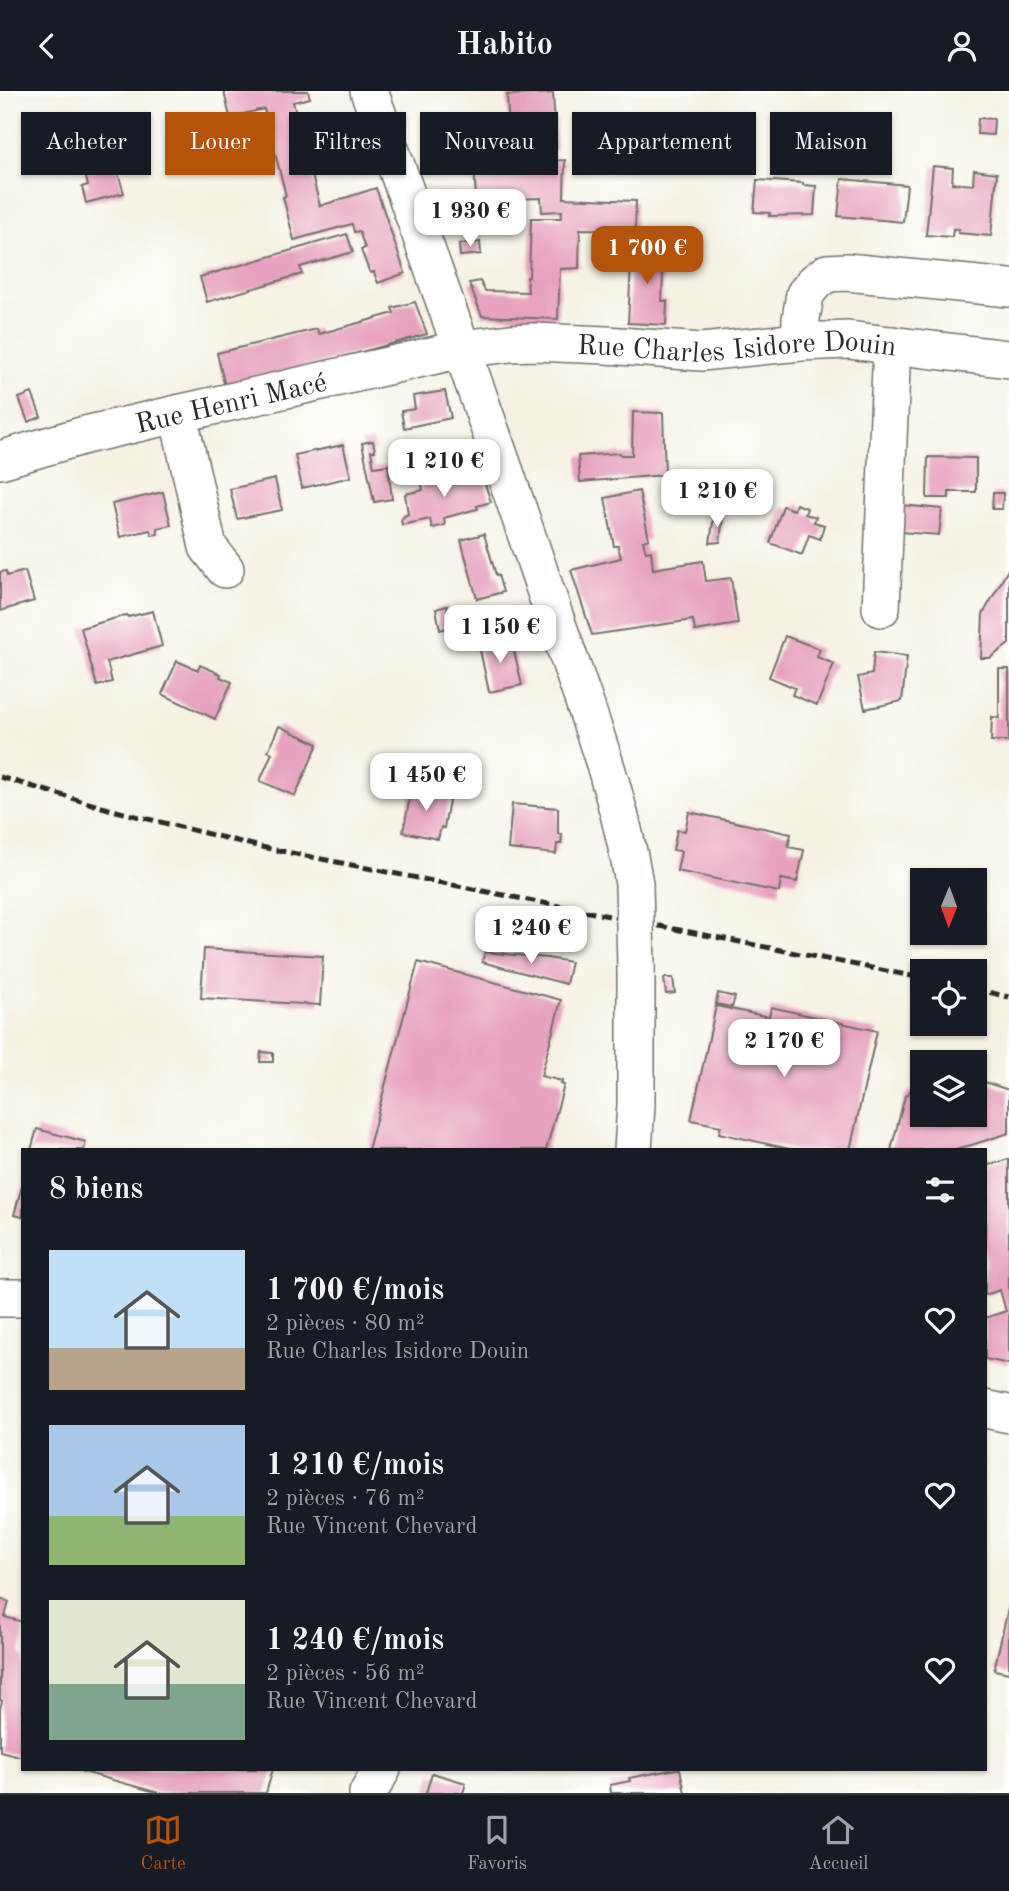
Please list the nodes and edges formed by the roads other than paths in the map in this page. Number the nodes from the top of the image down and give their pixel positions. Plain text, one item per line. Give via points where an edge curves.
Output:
1 (369, 91) edge
2 (1009, 288) edge
3 (800, 342) junction
4 (891, 345) junction
5 (462, 349) junction
6 (1009, 359) edge
7 (178, 414) junction
8 (0, 460) edge
9 (213, 564) dead end
10 (881, 608) dead end
11 (633, 1148) edge
12 (0, 1298) edge
13 (21, 1299) edge
14 (987, 1409) edge
15 (1009, 1414) edge
16 (381, 1771) edge
17 (368, 1793) edge

1 - 5 street
2 - 3 street via 827,273 805,294
3 - 4 street, Rue Charles Isidore Douin via 848,340
3 - 5 street, Rue Charles Isidore Douin via 701,352 533,342
4 - 6 street, Rue Charles Isidore Douin
4 - 10 street
5 - 7 street, Rue Henri Macé
5 - 11 street, bridge via 627,844 634,884 636,967
7 - 8 street, Rue Henri Macé
7 - 9 street
12 - 13 street
14 - 15 street
16 - 17 street

